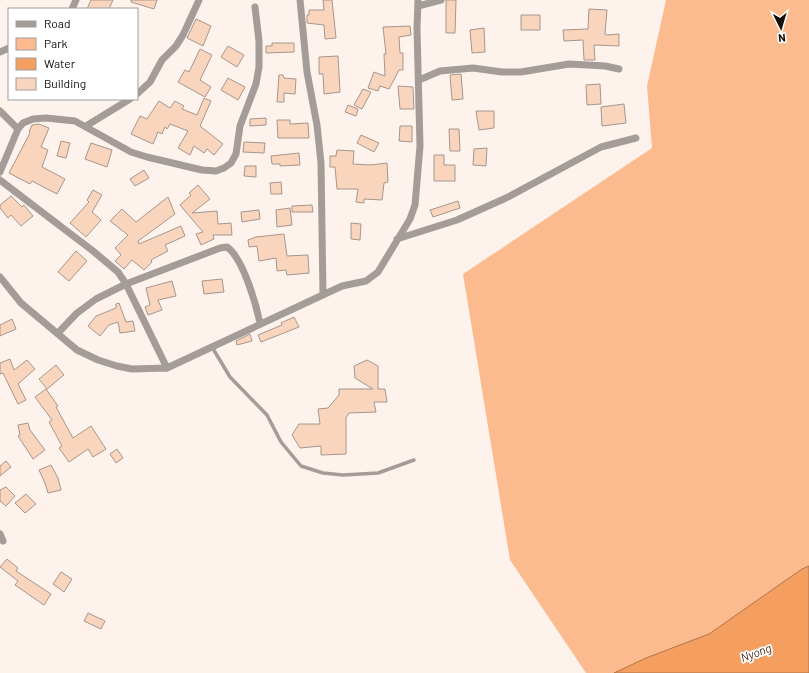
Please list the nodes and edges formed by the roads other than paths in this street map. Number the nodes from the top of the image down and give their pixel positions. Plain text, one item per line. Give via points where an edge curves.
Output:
1 (199, 0) edge
2 (300, 0) edge
3 (441, 0) edge
4 (418, 3) edge
5 (255, 7) dead end
6 (619, 69) dead end
7 (419, 80) junction
8 (138, 93) edge
9 (128, 100) edge
10 (0, 110) edge
11 (86, 126) junction
12 (18, 129) junction
13 (636, 138) dead end
14 (0, 172) edge
15 (0, 180) edge
16 (397, 239) junction
17 (0, 277) edge
18 (126, 284) junction
19 (323, 295) junction
20 (260, 323) junction
21 (58, 333) junction
22 (212, 346) junction
23 (167, 368) junction
24 (414, 460) dead end

1 - 8 street via 176,46 162,60 150,82
2 - 19 street via 307,72 321,163
3 - 4 street
4 - 7 street via 416,29
5 - 11 street via 259,41 256,84 240,126 236,154 231,163 224,168 216,171 202,170 147,157 131,152
6 - 7 street via 569,64 521,72 473,68 440,71
7 - 16 street via 420,146 415,204 410,219
9 - 11 street
10 - 12 street
11 - 12 street via 75,121 46,118 33,119 23,123
12 - 14 street
13 - 16 street via 602,147 506,198 457,220
15 - 18 street via 93,251 118,272
16 - 19 street via 378,272 366,281 342,286
17 - 21 street via 22,303
18 - 20 street via 227,247 237,258
18 - 21 street via 77,312
18 - 23 street
19 - 20 street
20 - 22 street
21 - 23 street via 77,350 98,360 132,369
22 - 23 street
22 - 24 lane via 230,377 267,415 281,442 301,466 323,473 378,474

